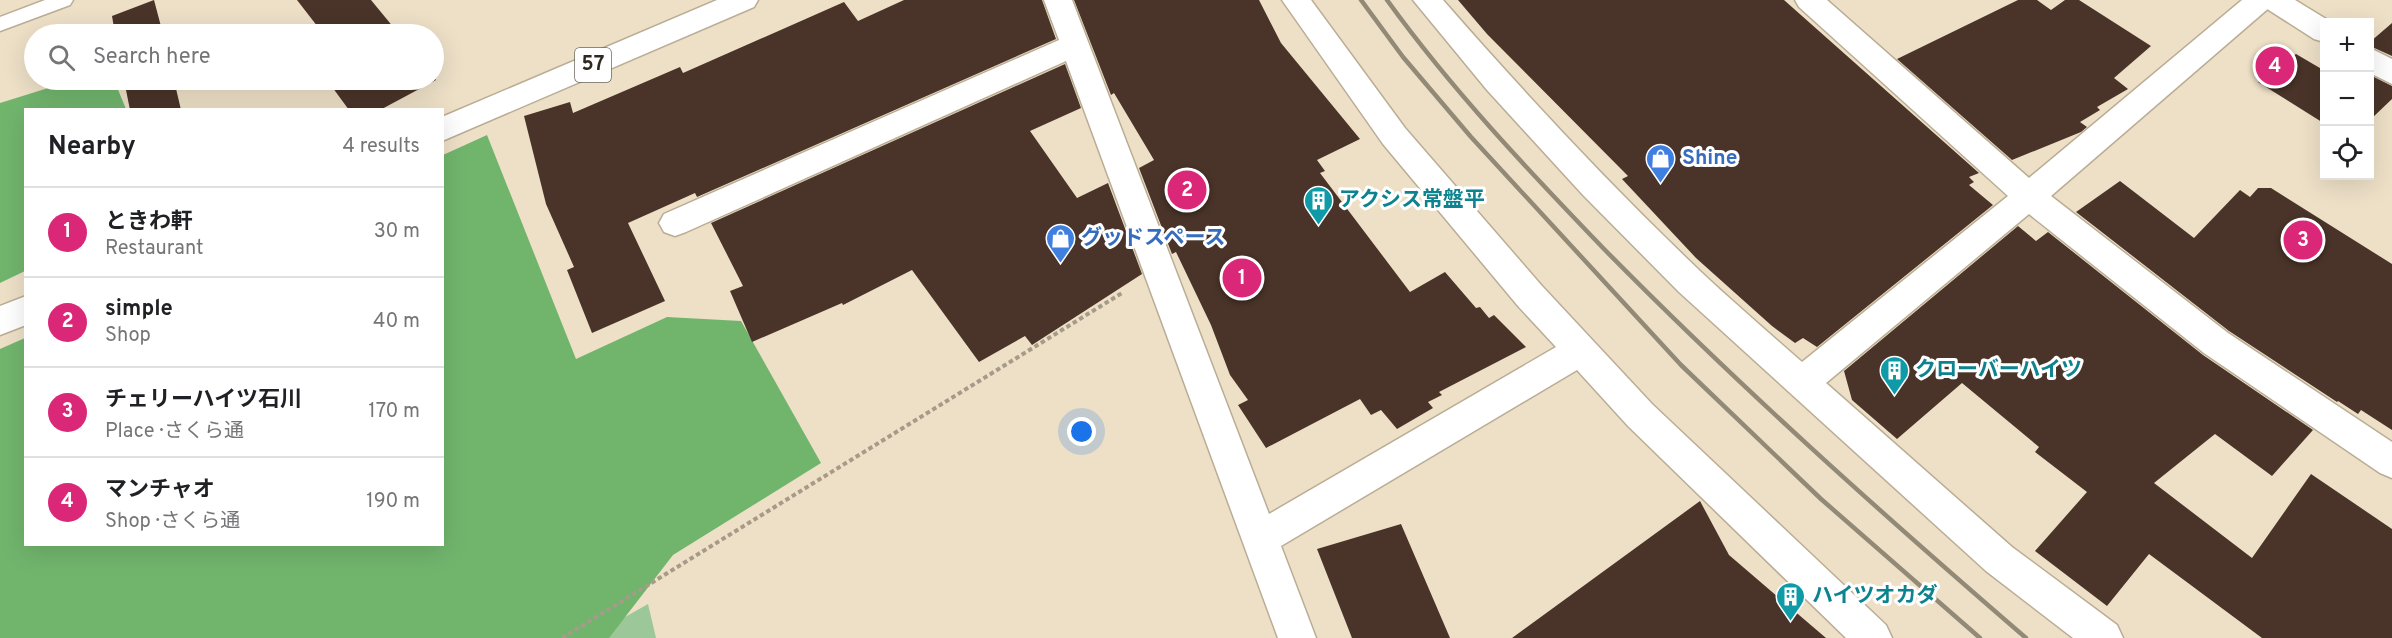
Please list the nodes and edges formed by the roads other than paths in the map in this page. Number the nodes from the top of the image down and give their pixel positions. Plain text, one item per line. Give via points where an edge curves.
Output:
1 (64, 0) edge
2 (744, 0) edge
3 (1058, 0) edge
4 (1296, 0) edge
5 (1427, 0) edge
6 (1809, 0) edge
7 (2260, 0) edge
8 (2274, 0) edge
9 (0, 24) edge
10 (2320, 29) edge
11 (1074, 45) junction
12 (2374, 62) edge
13 (2392, 73) edge
14 (444, 129) edge
15 (2029, 196) junction
16 (675, 224) dead end
17 (24, 311) edge
18 (0, 321) edge
19 (1581, 350) junction
20 (1801, 383) junction
21 (2392, 462) edge
22 (1261, 538) junction
23 (1297, 638) edge
24 (1874, 638) edge
25 (2104, 638) edge

1 - 9 lane
2 - 14 street, 57
3 - 11 street
4 - 19 street via 1394,136
5 - 20 street via 1594,186 1690,282
6 - 15 street
7 - 15 street
8 - 10 street
11 - 16 street
11 - 22 street
12 - 13 street
15 - 20 street
15 - 21 street via 2216,343
17 - 18 street
19 - 22 street
19 - 24 street via 1640,415
20 - 25 street via 2000,559
22 - 23 street

